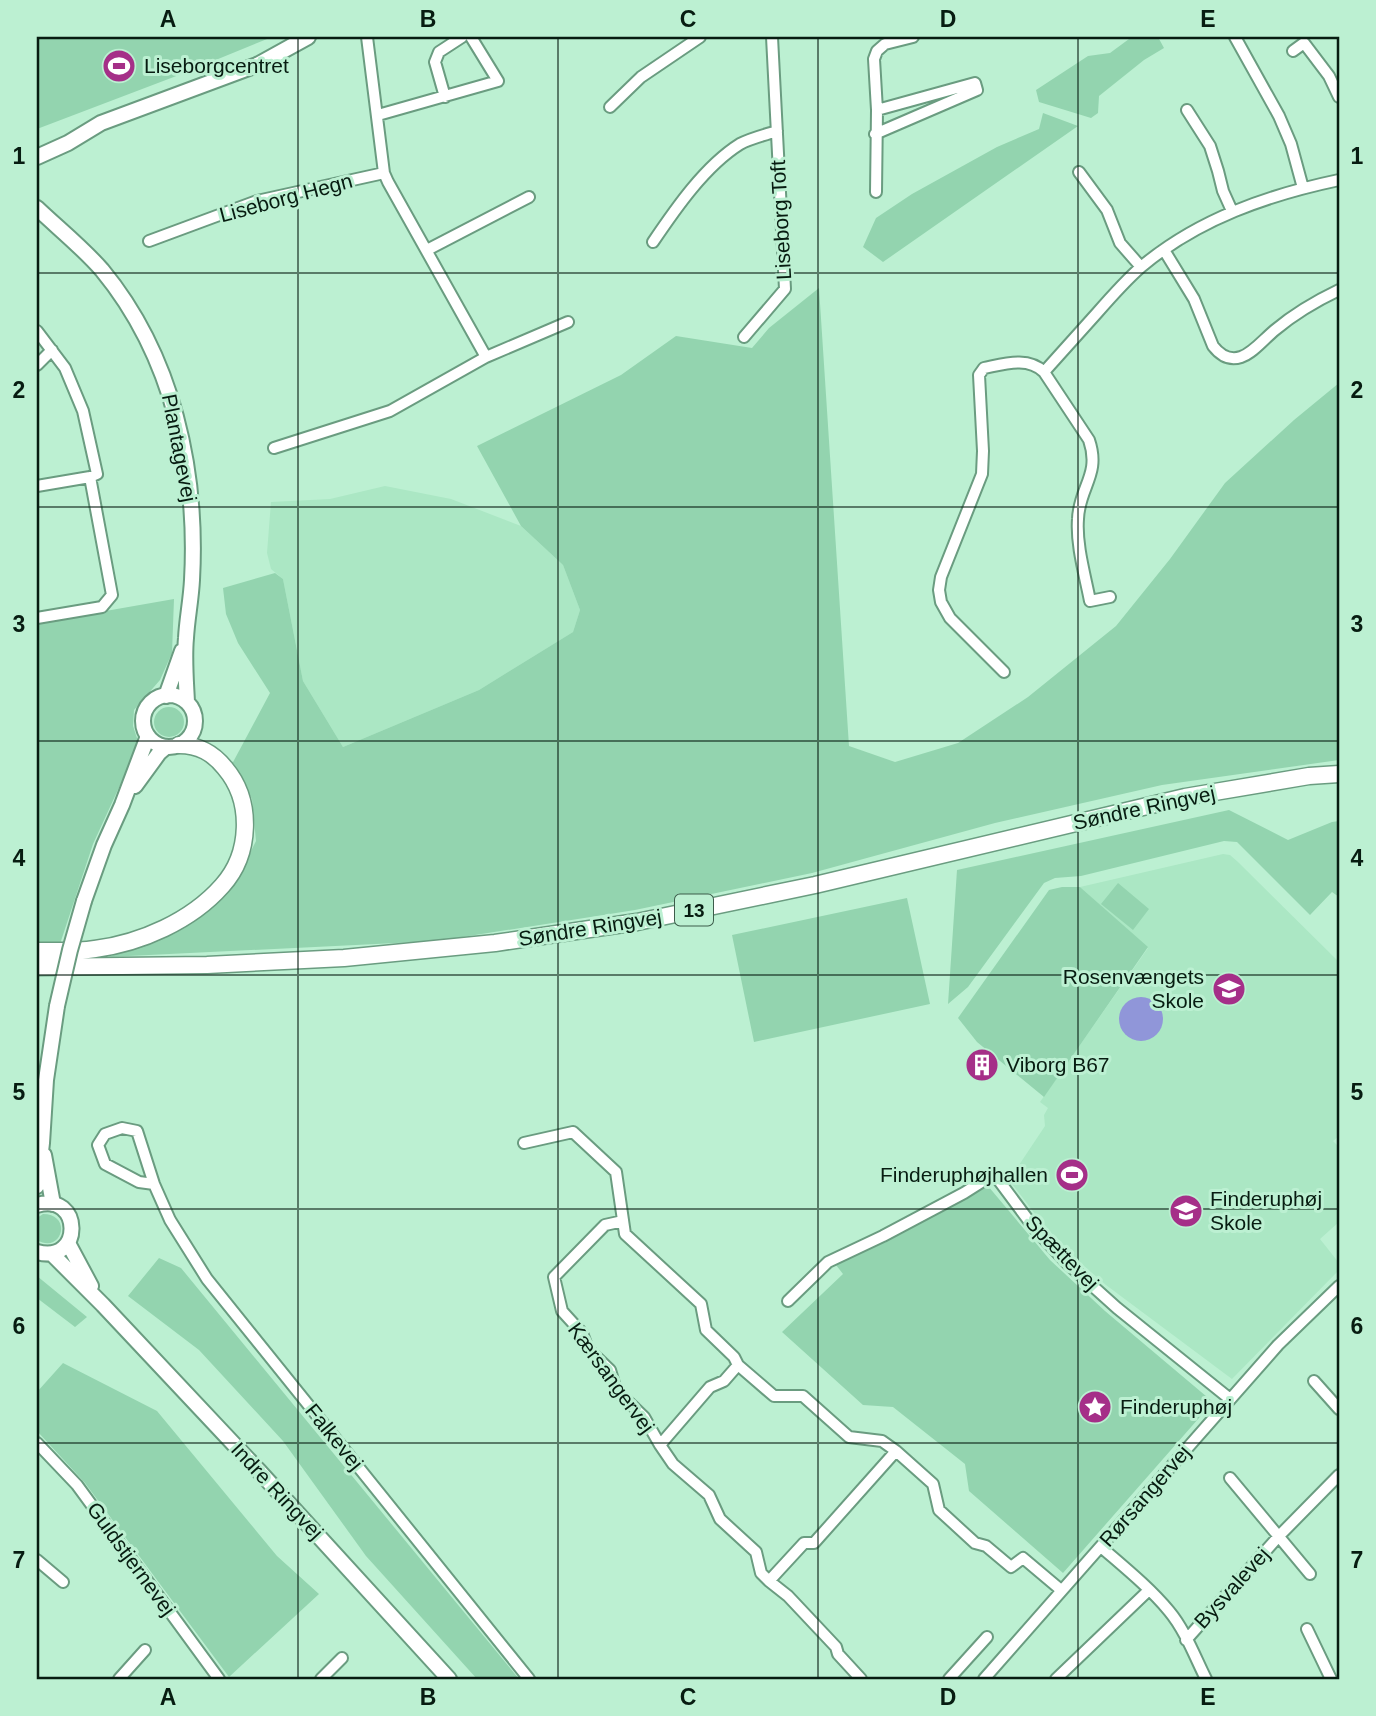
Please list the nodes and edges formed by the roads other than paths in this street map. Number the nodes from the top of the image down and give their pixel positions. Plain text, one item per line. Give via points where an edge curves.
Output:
1 (308, 37) edge
2 (368, 37) edge
3 (462, 37) edge
4 (471, 37) edge
5 (700, 37) edge
6 (772, 37) edge
7 (914, 37) edge
8 (1235, 37) edge
9 (1293, 51) dead end
10 (445, 97) junction
11 (1339, 97) edge
12 (610, 107) dead end
13 (877, 110) junction
14 (1187, 110) dead end
15 (379, 115) junction
16 (776, 131) junction
17 (876, 134) junction
18 (68, 142) junction
19 (37, 157) edge
20 (37, 167) edge
21 (1079, 172) dead end
22 (384, 173) junction
23 (1339, 180) edge
24 (1303, 187) junction
25 (876, 192) dead end
26 (529, 197) dead end
27 (37, 208) edge
28 (1232, 211) junction
29 (37, 220) edge
30 (149, 241) dead end
31 (653, 242) dead end
32 (74, 243) junction
33 (427, 250) junction
34 (1164, 250) junction
35 (1141, 267) junction
36 (1339, 290) edge
37 (568, 322) dead end
38 (37, 331) edge
39 (744, 337) dead end
40 (52, 350) junction
41 (486, 357) junction
42 (37, 365) edge
43 (1044, 372) junction
44 (274, 448) dead end
45 (90, 477) junction
46 (37, 486) edge
47 (1110, 597) dead end
48 (37, 618) edge
49 (186, 641) junction
50 (1004, 672) dead end
51 (166, 696) junction
52 (187, 702) junction
53 (148, 736) junction
54 (173, 746) junction
55 (1339, 774) edge
56 (122, 805) junction
57 (37, 951) edge
58 (37, 967) edge
59 (42, 1143) junction
60 (524, 1143) dead end
61 (154, 1184) junction
62 (37, 1186) edge
63 (53, 1204) junction
64 (37, 1205) edge
65 (623, 1221) junction
66 (68, 1243) junction
67 (44, 1253) edge
68 (1339, 1286) edge
69 (788, 1301) dead end
70 (103, 1305) junction
71 (738, 1365) junction
72 (1314, 1381) dead end
73 (1230, 1399) junction
74 (1339, 1409) edge
75 (660, 1446) junction
76 (39, 1449) edge
77 (896, 1451) junction
78 (1339, 1475) edge
79 (1230, 1478) dead end
80 (1278, 1537) junction
81 (1101, 1546) junction
82 (37, 1560) edge
83 (1310, 1574) dead end
84 (769, 1581) junction
85 (63, 1582) dead end
86 (1061, 1590) junction
87 (1149, 1590) junction
88 (1307, 1629) dead end
89 (987, 1637) dead end
90 (1186, 1640) junction
91 (145, 1650) dead end
92 (342, 1658) dead end
93 (119, 1679) edge
94 (219, 1679) edge
95 (321, 1679) edge
96 (449, 1679) edge
97 (529, 1679) edge
98 (861, 1679) edge
99 (949, 1679) edge
100 (984, 1679) edge
101 (1056, 1679) edge
102 (1206, 1679) edge
103 (1331, 1679) edge

1 - 18 street via 257,65 100,123
2 - 15 street
3 - 10 street via 439,52 435,62
4 - 10 street via 498,81
5 - 12 street via 641,77
6 - 16 street, Liseborg Toft
7 - 13 street via 885,44 877,51
8 - 24 street via 1279,116
9 - 11 street via 1304,43
10 - 15 street
13 - 17 street
13 - 17 street via 975,83 977,90
14 - 28 street via 1210,146
15 - 22 street
16 - 31 street, Liseborg Toft via 742,143 720,159 682,200
16 - 39 street, Liseborg Toft via 785,289
17 - 25 street
18 - 19 street
18 - 20 street
21 - 35 street via 1107,210 1120,243
22 - 30 street, Liseborg Hegn via 257,201
22 - 33 street
23 - 24 street
24 - 28 street
26 - 33 street
27 - 32 street, Plantagevej
28 - 34 street
29 - 32 street, Plantagevej
32 - 49 street, Plantagevej via 101,269 141,327 173,403 192,510
33 - 41 street
34 - 35 street
34 - 36 street via 1194,299 1213,346 1233,359 1242,357 1314,302
35 - 43 street
37 - 41 street
38 - 40 street
40 - 42 street
40 - 45 street via 83,411 97,474
41 - 44 street via 390,411
43 - 47 street via 1093,452 1092,475 1081,499 1077,530 1090,601
43 - 50 street via 1025,362 984,368 979,375 982,474 939,590 950,618
45 - 46 street
45 - 48 street via 111,594 102,607
49 - 51 street, Plantagevej
49 - 52 street, Plantagevej
51 - 52 street
51 - 53 street via 154,700 146,710 143,723
52 - 54 street via 195,723 192,734
53 - 54 street via 156,743
53 - 56 street
54 - 56 street via 159,753
54 - 57 main road via 192,745 213,756 236,784 245,823 242,850 231,874 197,908 148,935 94,949
55 - 58 main road, Søndre Ringvej / 13 via 1185,797 815,885 611,926 344,958
56 - 59 street, bridge via 70,950 46,1080
59 - 62 street
59 - 63 street
60 - 65 street via 573,1132 616,1172
61 - 61 street, Falkevej via 139,1182 105,1164 98,1145 105,1134 122,1128 137,1131
61 - 97 street, Falkevej via 170,1220 207,1279
63 - 64 street
63 - 66 street via 71,1220
65 - 71 street via 625,1234 701,1304 706,1330
65 - 75 street, Kærsangervej via 605,1225 554,1276 562,1311 582,1333 588,1349 610,1370 616,1390 644,1417
66 - 67 street
66 - 70 street, Indre Ringvej
67 - 70 street, Indre Ringvej
68 - 73 street, Rørsangervej
69 - 73 street, Spættevej via 828,1262 993,1174 1067,1263
70 - 96 street, Indre Ringvej
71 - 75 street, Kærsangervej via 724,1381 710,1387
71 - 77 street via 774,1396 803,1396 849,1437 882,1441
72 - 74 street
73 - 81 street, Rørsangervej
75 - 84 street, Kærsangervej via 673,1464 709,1495 720,1519 756,1552 761,1573
76 - 94 street, Guldstjernevej via 77,1485
77 - 84 street via 814,1543 804,1543
77 - 86 street via 933,1484 939,1510 975,1543 986,1546 1011,1567 1023,1558
78 - 80 street, Bysvalevej
79 - 80 street, Bysvalevej
80 - 83 street, Bysvalevej
80 - 90 street, Bysvalevej
81 - 86 street, Rørsangervej
81 - 87 street
82 - 85 street
84 - 98 street, Kærsangervej via 788,1595
86 - 100 street, Rørsangervej
87 - 90 street via 1171,1613
87 - 101 street
88 - 103 street
89 - 99 street
90 - 102 street
91 - 93 street
92 - 95 street

